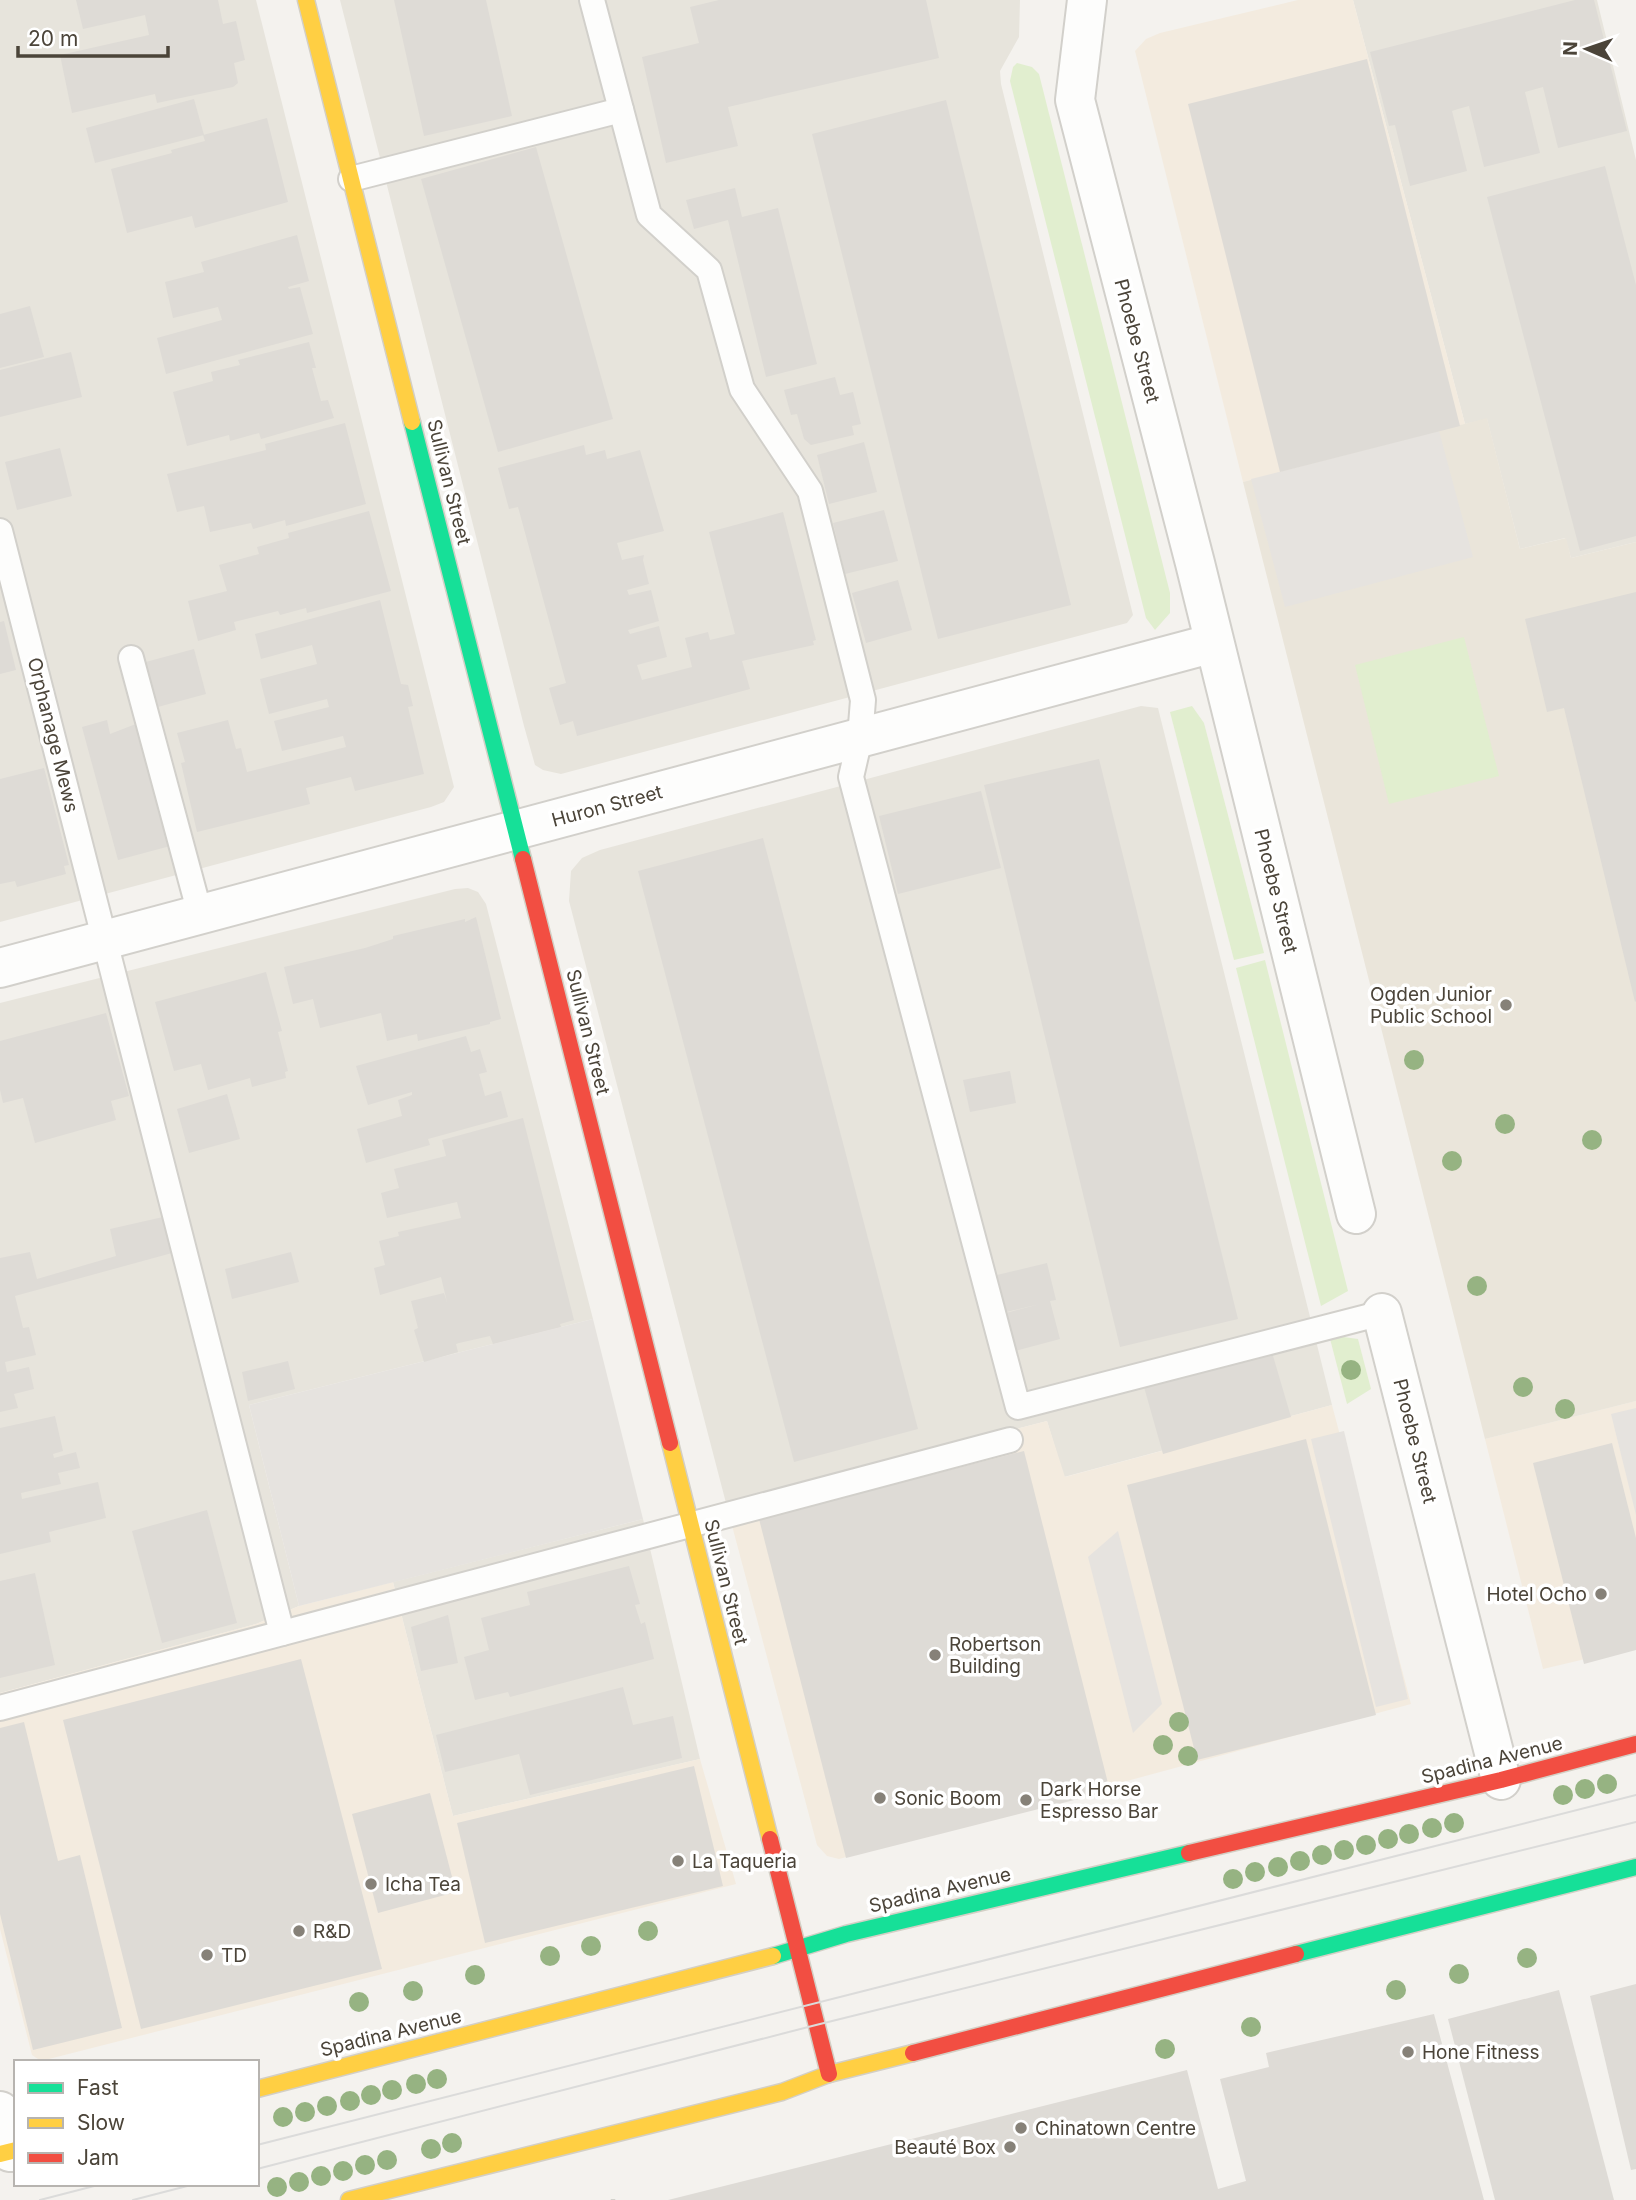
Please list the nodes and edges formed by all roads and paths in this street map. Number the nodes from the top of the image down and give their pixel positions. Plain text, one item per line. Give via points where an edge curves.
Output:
1 (306, 0) edge
2 (592, 0) edge
3 (1098, 3) edge
4 (621, 110) junction
5 (351, 179) junction
6 (0, 531) edge
7 (1214, 643) junction
8 (131, 658) dead end
9 (860, 738) junction
10 (516, 830) junction
11 (200, 914) junction
12 (106, 940) junction
13 (0, 968) edge
14 (1356, 1214) dead end
15 (1382, 1313) joint
16 (1010, 1440) dead end
17 (690, 1524) junction
18 (282, 1633) junction
19 (0, 1708) edge
20 (1636, 1744) edge
21 (1501, 1780) junction
22 (1636, 1867) edge
23 (798, 1950) junction
24 (829, 2074) junction
25 (259, 2088) edge
26 (0, 2110) edge
27 (8, 2152) edge
28 (349, 2200) edge

1 - 5 main road, Sullivan Street
2 - 4 lane
3 - 7 street, Phoebe Street via 1075,100
4 - 5 lane
4 - 9 lane via 649,215 709,270 743,389 810,491 863,701
5 - 10 main road, Sullivan Street
6 - 12 lane, Orphanage Mews
7 - 9 street, Huron Street
7 - 14 street, Phoebe Street
8 - 11 lane
9 - 10 street, Huron Street
9 - 15 lane via 851,777 1018,1407
10 - 11 street, Huron Street
10 - 17 main road, Sullivan Street
11 - 12 street, Huron Street
12 - 13 street, Huron Street
12 - 18 lane, Orphanage Mews
15 - 21 street, Phoebe Street
16 - 17 lane
17 - 18 lane
17 - 23 main road, Sullivan Street
18 - 19 lane
20 - 21 main road, Spadina Avenue
21 - 23 main road, Spadina Avenue via 846,1934
22 - 24 main road
23 - 24 main road, Sullivan Street
23 - 25 main road, Spadina Avenue
24 - 28 main road via 782,2092
26 - 27 street

